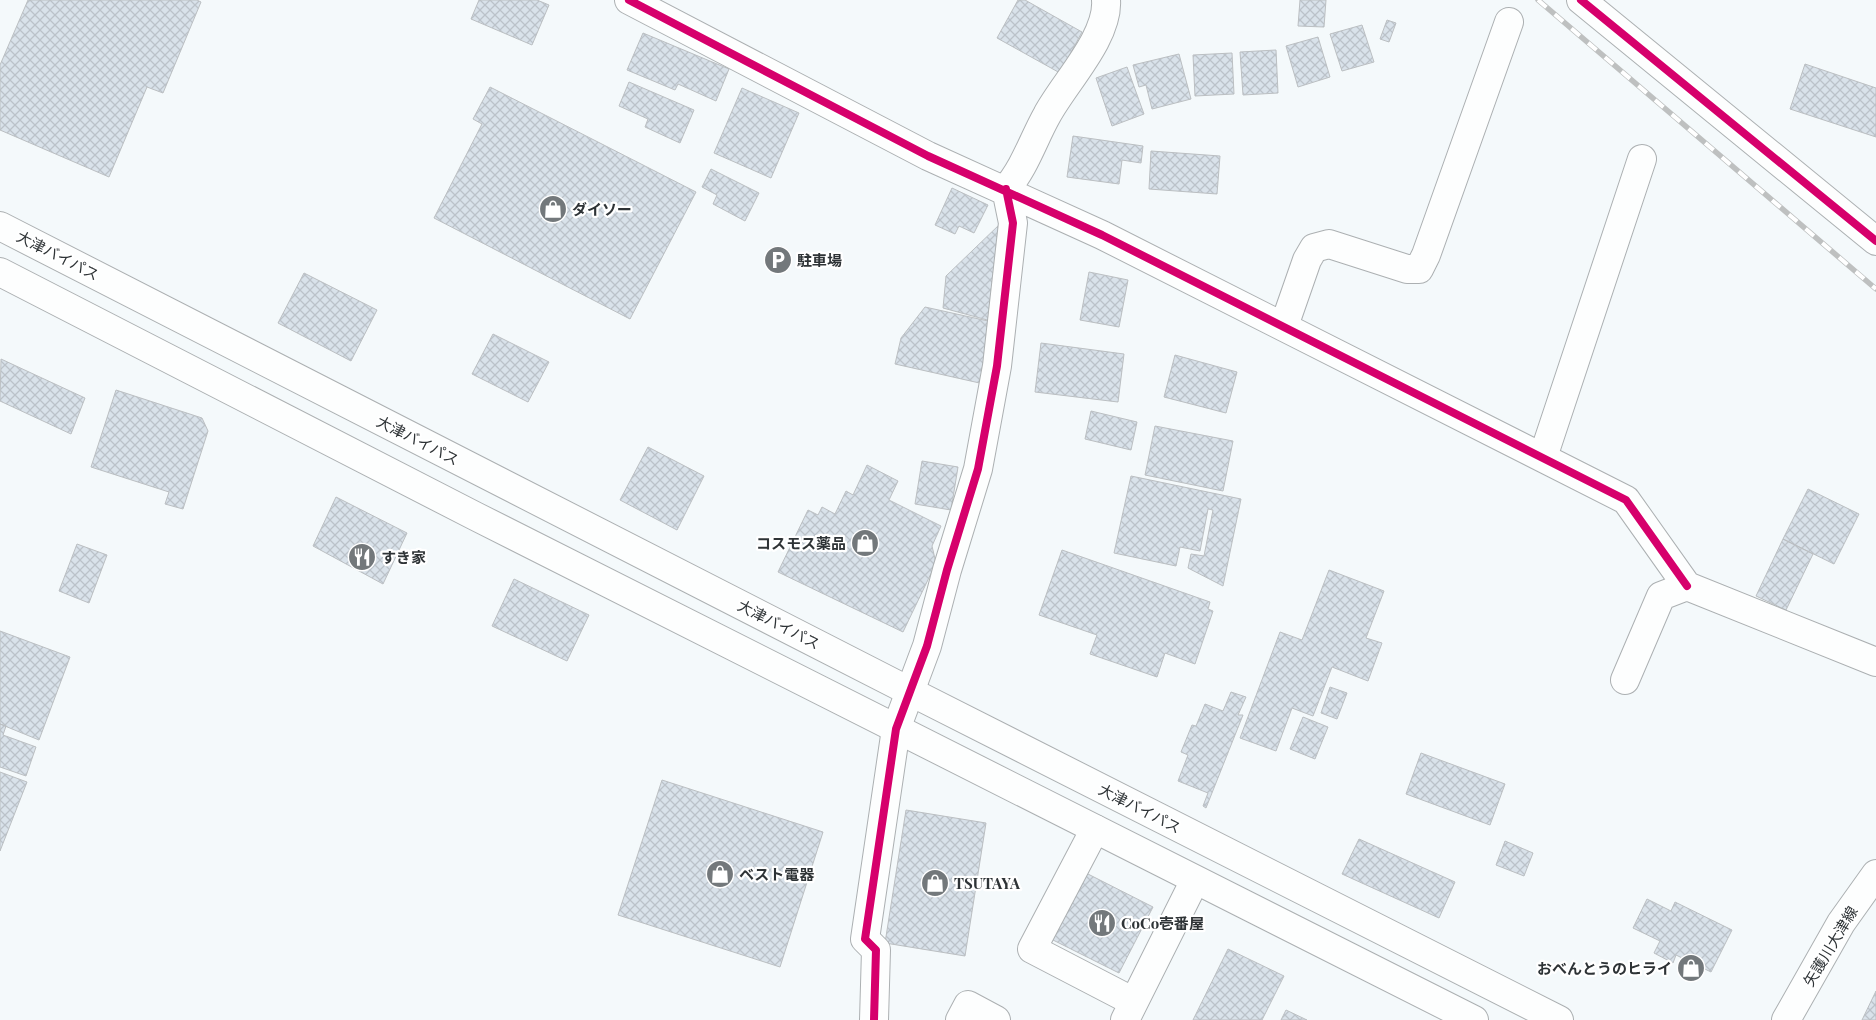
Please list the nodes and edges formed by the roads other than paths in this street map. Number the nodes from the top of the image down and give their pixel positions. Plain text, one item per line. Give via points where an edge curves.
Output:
1 (629, 0) edge
2 (1106, 0) edge
3 (1581, 0) edge
4 (1510, 22) dead end
5 (1642, 159) dead end
6 (1006, 189) junction
7 (0, 226) edge
8 (1876, 241) edge
9 (0, 272) edge
10 (1284, 326) junction
11 (1543, 457) junction
12 (1687, 586) junction
13 (1876, 662) edge
14 (1626, 680) dead end
15 (911, 692) junction
16 (896, 729) junction
17 (1095, 829) junction
18 (1876, 874) edge
19 (1195, 880) junction
20 (1130, 1011) edge
21 (874, 1020) edge
22 (960, 1020) edge
23 (996, 1020) edge
24 (1474, 1020) edge
25 (1559, 1020) edge
26 (1786, 1020) edge

1 - 6 main road via 928,156
2 - 6 main road via 1107,10 1099,32 1047,114 1018,175
3 - 8 main road
4 - 10 main road via 1419,269 1408,269 1329,244 1314,248 1306,260
5 - 11 main road
6 - 10 main road
6 - 15 main road via 1013,223 997,366 978,469
7 - 15 main road, 大津バイパス
9 - 16 main road
10 - 11 main road
11 - 12 main road via 1626,500
12 - 13 main road
12 - 14 main road via 1661,596
15 - 16 main road
15 - 25 main road, 大津バイパス
16 - 17 main road
16 - 21 main road via 865,939 876,950
17 - 19 main road
17 - 20 main road via 1032,949
18 - 26 main road, 矢護川大津線 via 1841,923
19 - 20 main road
19 - 24 main road
22 - 23 main road via 968,1006

